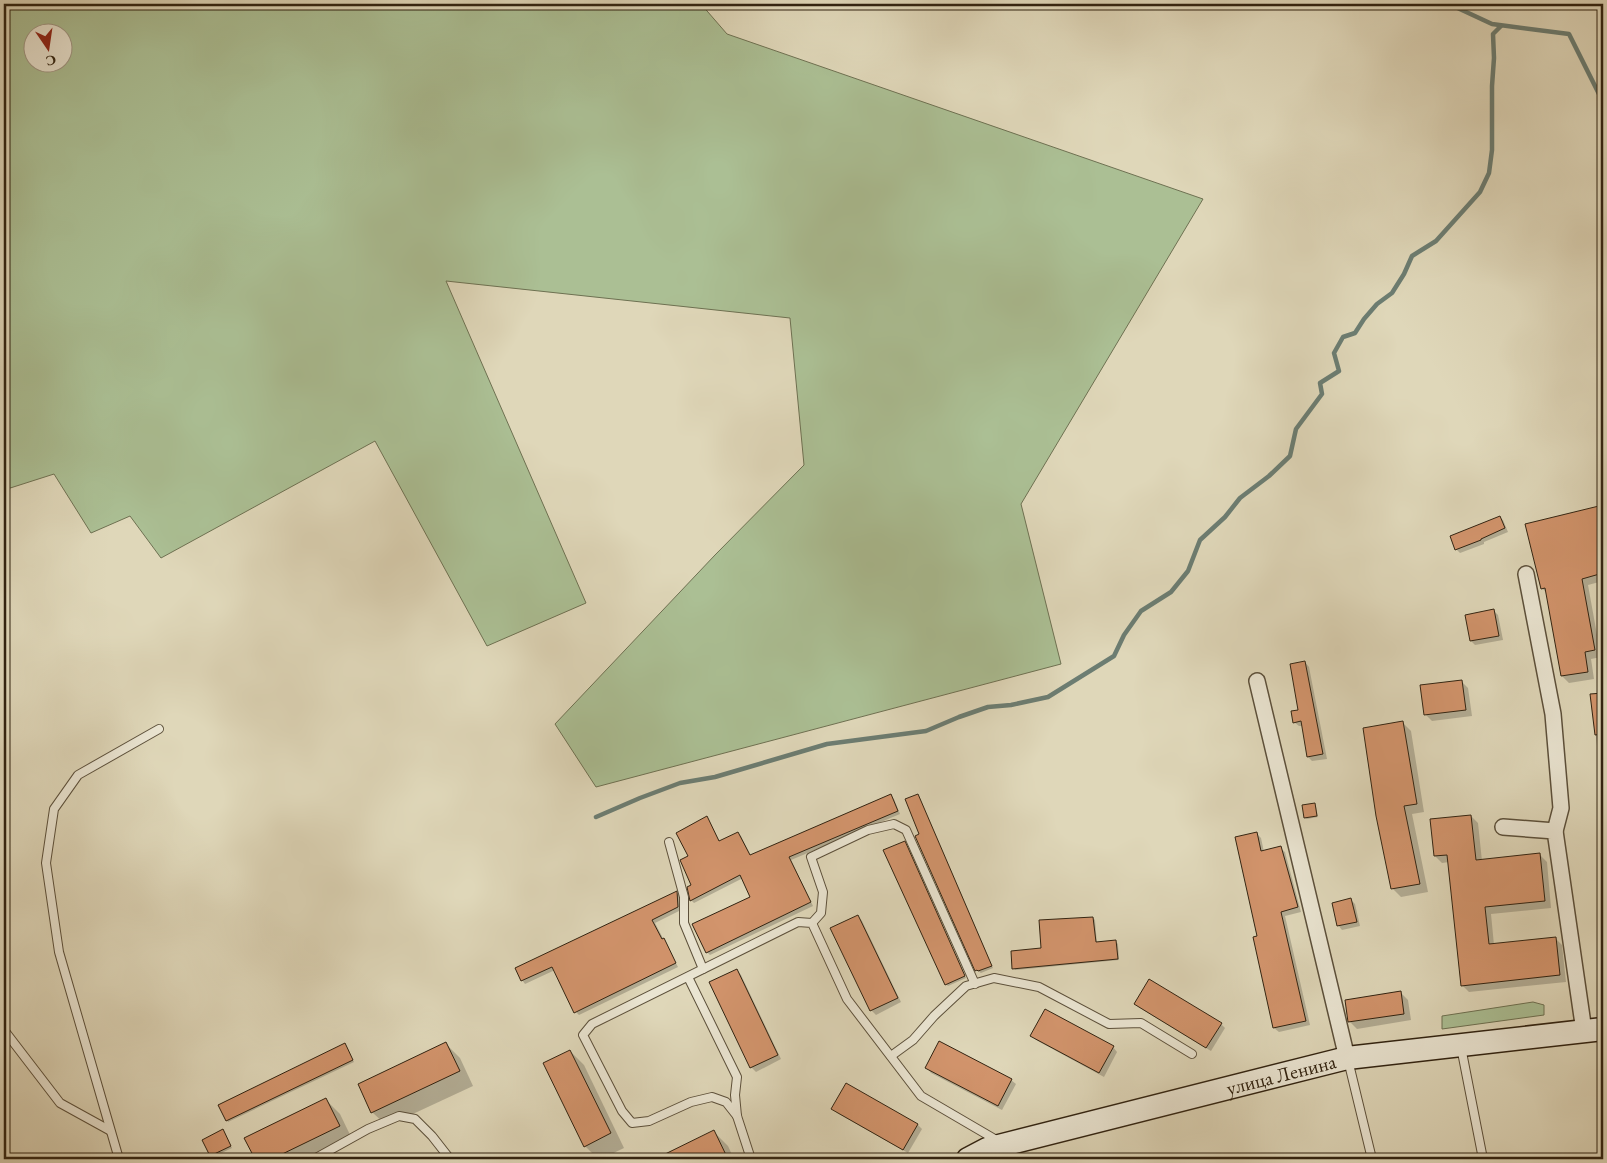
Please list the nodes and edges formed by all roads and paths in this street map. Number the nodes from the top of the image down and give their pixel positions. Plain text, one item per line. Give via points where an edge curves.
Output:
1 (1526, 574) dead end
2 (1257, 681) dead end
3 (159, 730) dead end
4 (1503, 827) dead end
5 (1556, 831) junction
6 (669, 842) dead end
7 (812, 923) junction
8 (703, 969) junction
9 (688, 976) junction
10 (975, 984) junction
11 (4, 1030) edge
12 (1594, 1030) edge
13 (1460, 1045) junction
14 (1192, 1054) dead end
15 (891, 1056) junction
16 (1347, 1058) junction
17 (737, 1116) junction
18 (109, 1130) junction
19 (1004, 1145) junction
20 (118, 1159) edge
21 (314, 1159) edge
22 (450, 1159) edge
23 (751, 1159) edge
24 (968, 1159) edge
25 (1372, 1159) edge
26 (1483, 1159) edge

1 - 5 street via 1553,714 1561,808
2 - 16 street
3 - 18 lane via 78,775 54,809 46,863 59,952
4 - 5 street
5 - 12 street
6 - 8 lane via 684,897 684,923
7 - 8 lane via 798,922
7 - 10 lane via 821,912 823,892 811,857 868,830 894,824 906,830
7 - 15 lane via 847,999
8 - 9 lane
9 - 17 lane via 737,1077
9 - 17 lane via 592,1024 584,1035 622,1111 632,1123 648,1121 691,1102 712,1097 726,1102
10 - 14 lane via 994,978 1039,987 1109,1024 1141,1024
10 - 15 lane via 966,986 913,1040
11 - 18 lane via 60,1103
12 - 13 street, улица Ленина
13 - 16 street, улица Ленина
13 - 26 lane
15 - 19 lane via 921,1096
16 - 19 street, улица Ленина
16 - 25 lane
17 - 23 lane
18 - 20 lane
19 - 24 street, улица Ленина
21 - 22 lane via 399,1116 415,1119

